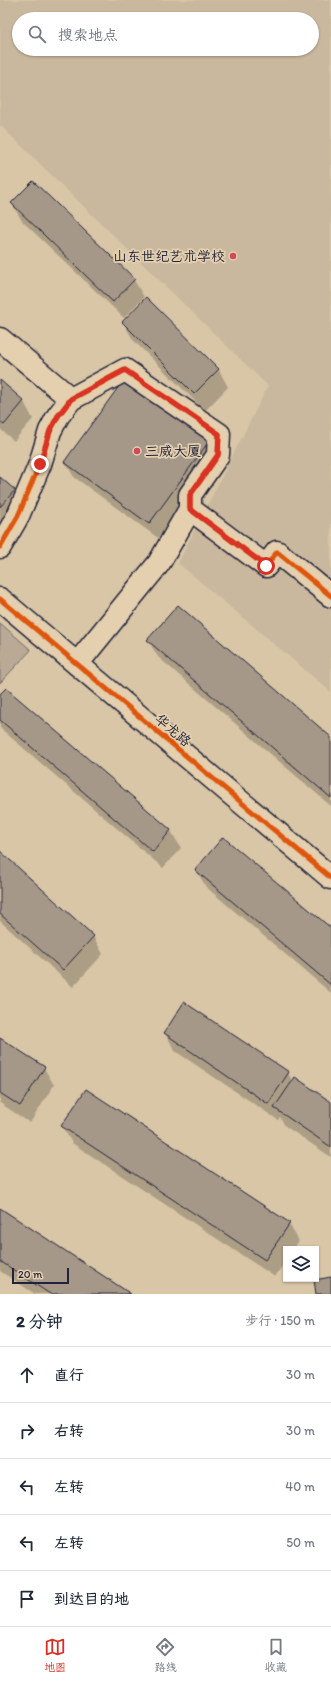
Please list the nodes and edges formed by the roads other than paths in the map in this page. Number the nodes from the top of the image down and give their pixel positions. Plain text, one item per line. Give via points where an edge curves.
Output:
1 (0, 338) edge
2 (71, 399) junction
3 (190, 509) junction
4 (0, 547) edge
5 (331, 596) edge
6 (0, 599) edge
7 (77, 664) junction
8 (331, 878) edge

1 - 2 street
2 - 3 street via 125,370 219,434 218,455 190,495
2 - 4 street via 50,431 40,464 18,516
3 - 5 street via 266,566 277,552
3 - 7 street via 159,563
6 - 7 street, 华龙路
7 - 8 street, 华龙路

